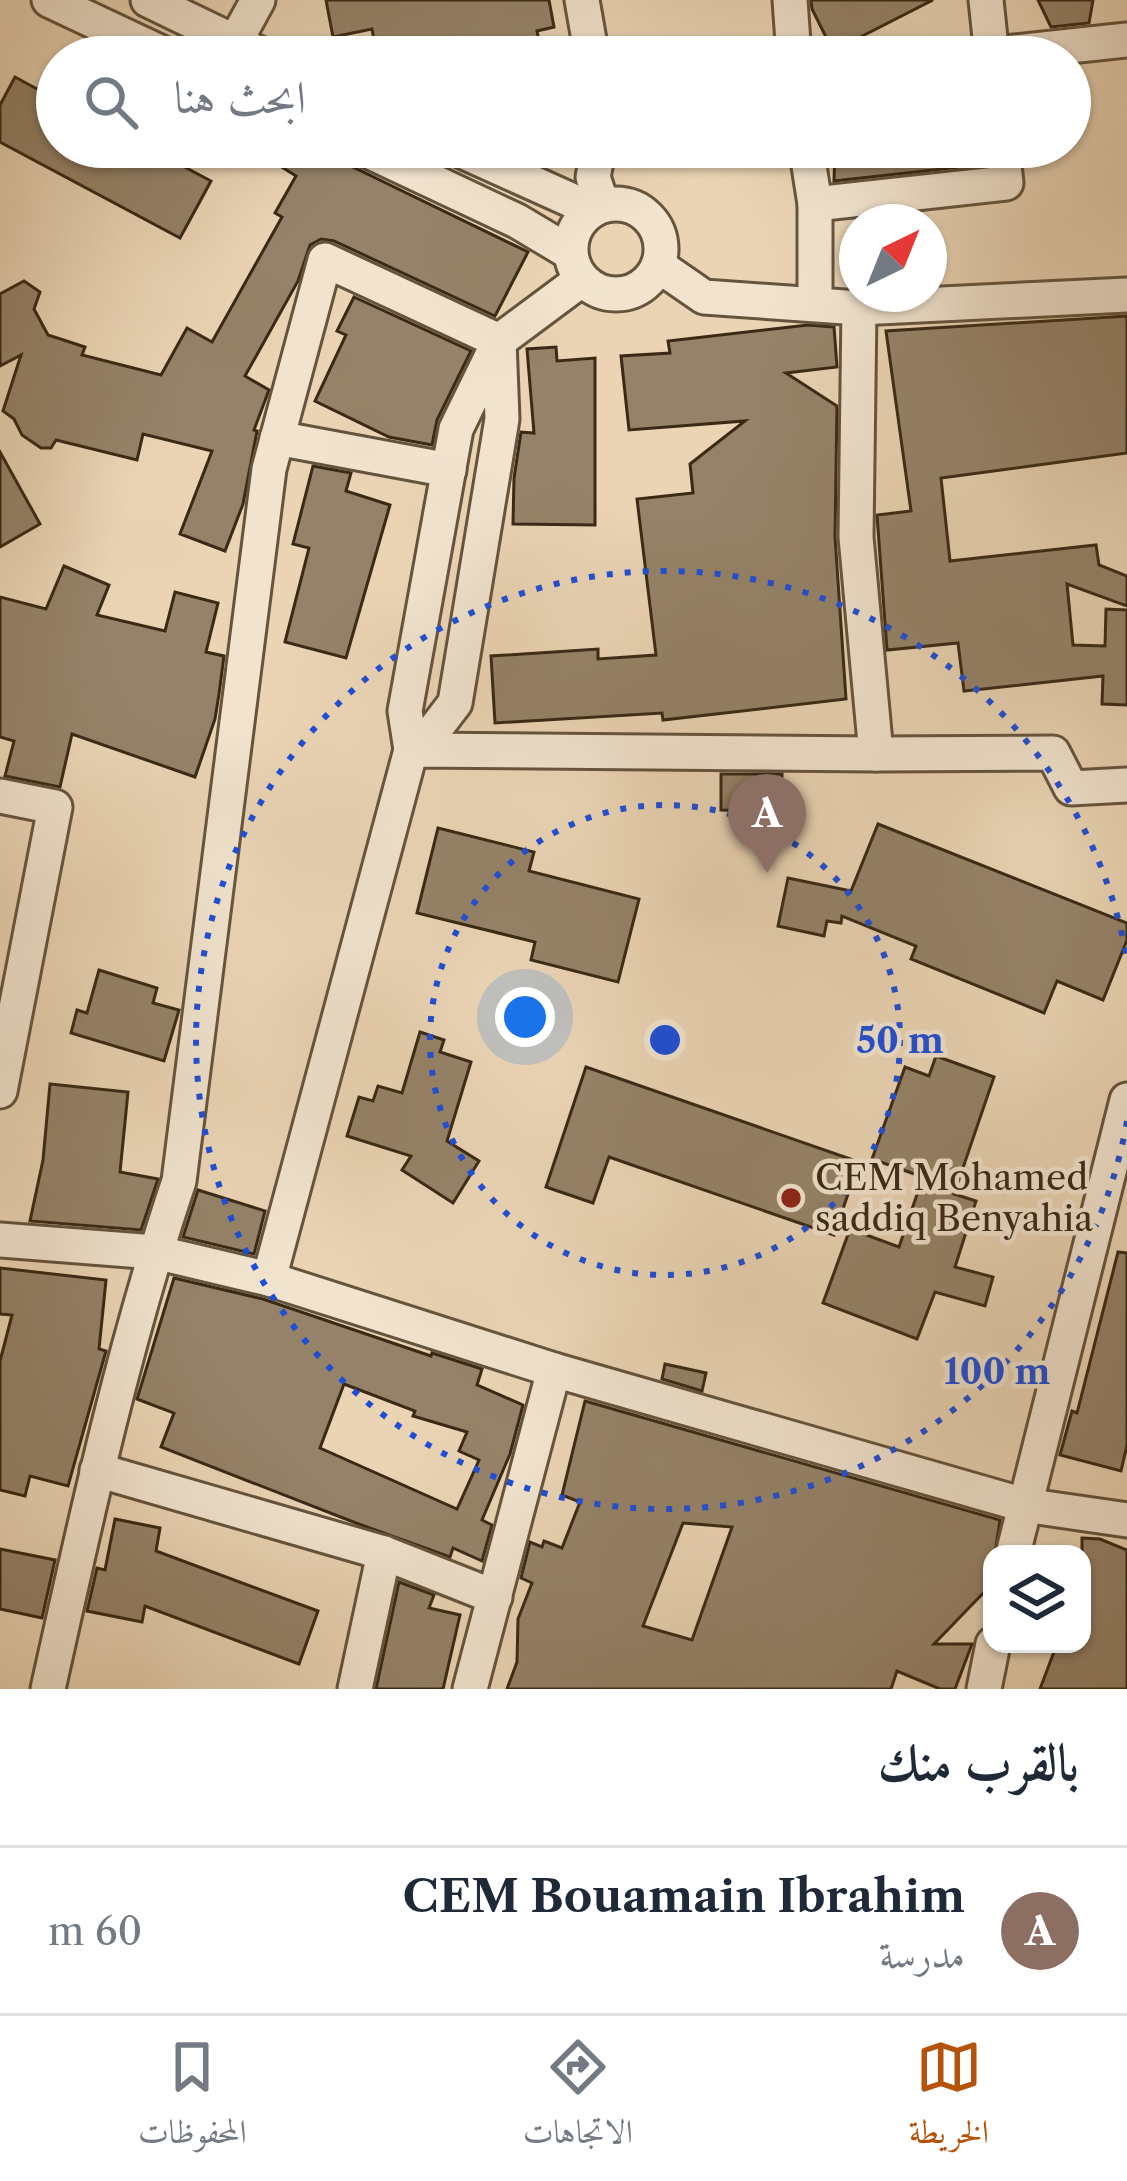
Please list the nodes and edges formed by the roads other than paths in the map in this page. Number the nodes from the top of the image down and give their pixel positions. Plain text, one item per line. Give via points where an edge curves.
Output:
1 (49, 0) edge
2 (148, 0) edge
3 (258, 0) edge
4 (790, 0) edge
5 (986, 0) edge
6 (593, 4) edge
7 (125, 36) edge
8 (223, 36) edge
9 (238, 36) edge
10 (592, 36) edge
11 (793, 36) edge
12 (985, 36) edge
13 (1127, 40) edge
14 (1091, 44) edge
15 (405, 168) edge
16 (504, 168) edge
17 (595, 168) edge
18 (809, 168) edge
19 (1004, 168) edge
20 (814, 204) junction
21 (598, 207) junction
22 (575, 266) junction
23 (658, 266) junction
24 (1127, 295) edge
25 (815, 304) junction
26 (947, 304) edge
27 (839, 306) edge
28 (859, 312) edge
29 (500, 341) junction
30 (278, 437) junction
31 (448, 470) junction
32 (415, 750) junction
33 (876, 754) junction
34 (1127, 785) edge
35 (0, 796) edge
36 (0, 1091) edge
37 (1127, 1100) edge
38 (0, 1240) edge
39 (155, 1252) junction
40 (268, 1280) junction
41 (554, 1370) junction
42 (97, 1470) junction
43 (1024, 1505) junction
44 (1127, 1520) edge
45 (1015, 1545) edge
46 (384, 1553) junction
47 (495, 1597) junction
48 (991, 1653) edge
49 (48, 1689) edge
50 (355, 1689) edge
51 (470, 1689) edge
52 (984, 1689) edge

1 - 7 street
2 - 8 street
3 - 9 street
4 - 11 street
5 - 12 street
6 - 10 street
13 - 14 street
15 - 22 street via 517,221
16 - 21 street
17 - 21 street
18 - 20 street
19 - 20 street via 1006,183
20 - 25 street
21 - 22 street via 577,222
21 - 23 street via 628,204 650,218 661,242
22 - 23 street via 601,292 623,294 644,285
22 - 29 street
23 - 25 street via 704,297
24 - 26 street
25 - 27 street
28 - 33 street via 856,537
29 - 30 street via 325,260
29 - 31 street via 456,429
29 - 32 street via 502,419 455,703
30 - 31 street
30 - 39 street via 179,1180
31 - 32 street via 405,711
32 - 33 street
32 - 40 street
33 - 34 street via 1054,752 1071,788
35 - 36 street via 55,806
37 - 43 street
38 - 39 street
39 - 40 street
39 - 42 street
40 - 41 street
41 - 43 street
41 - 47 street
42 - 46 street
42 - 49 street
43 - 44 street
43 - 45 street
46 - 47 street
46 - 50 street
47 - 51 street
48 - 52 street

